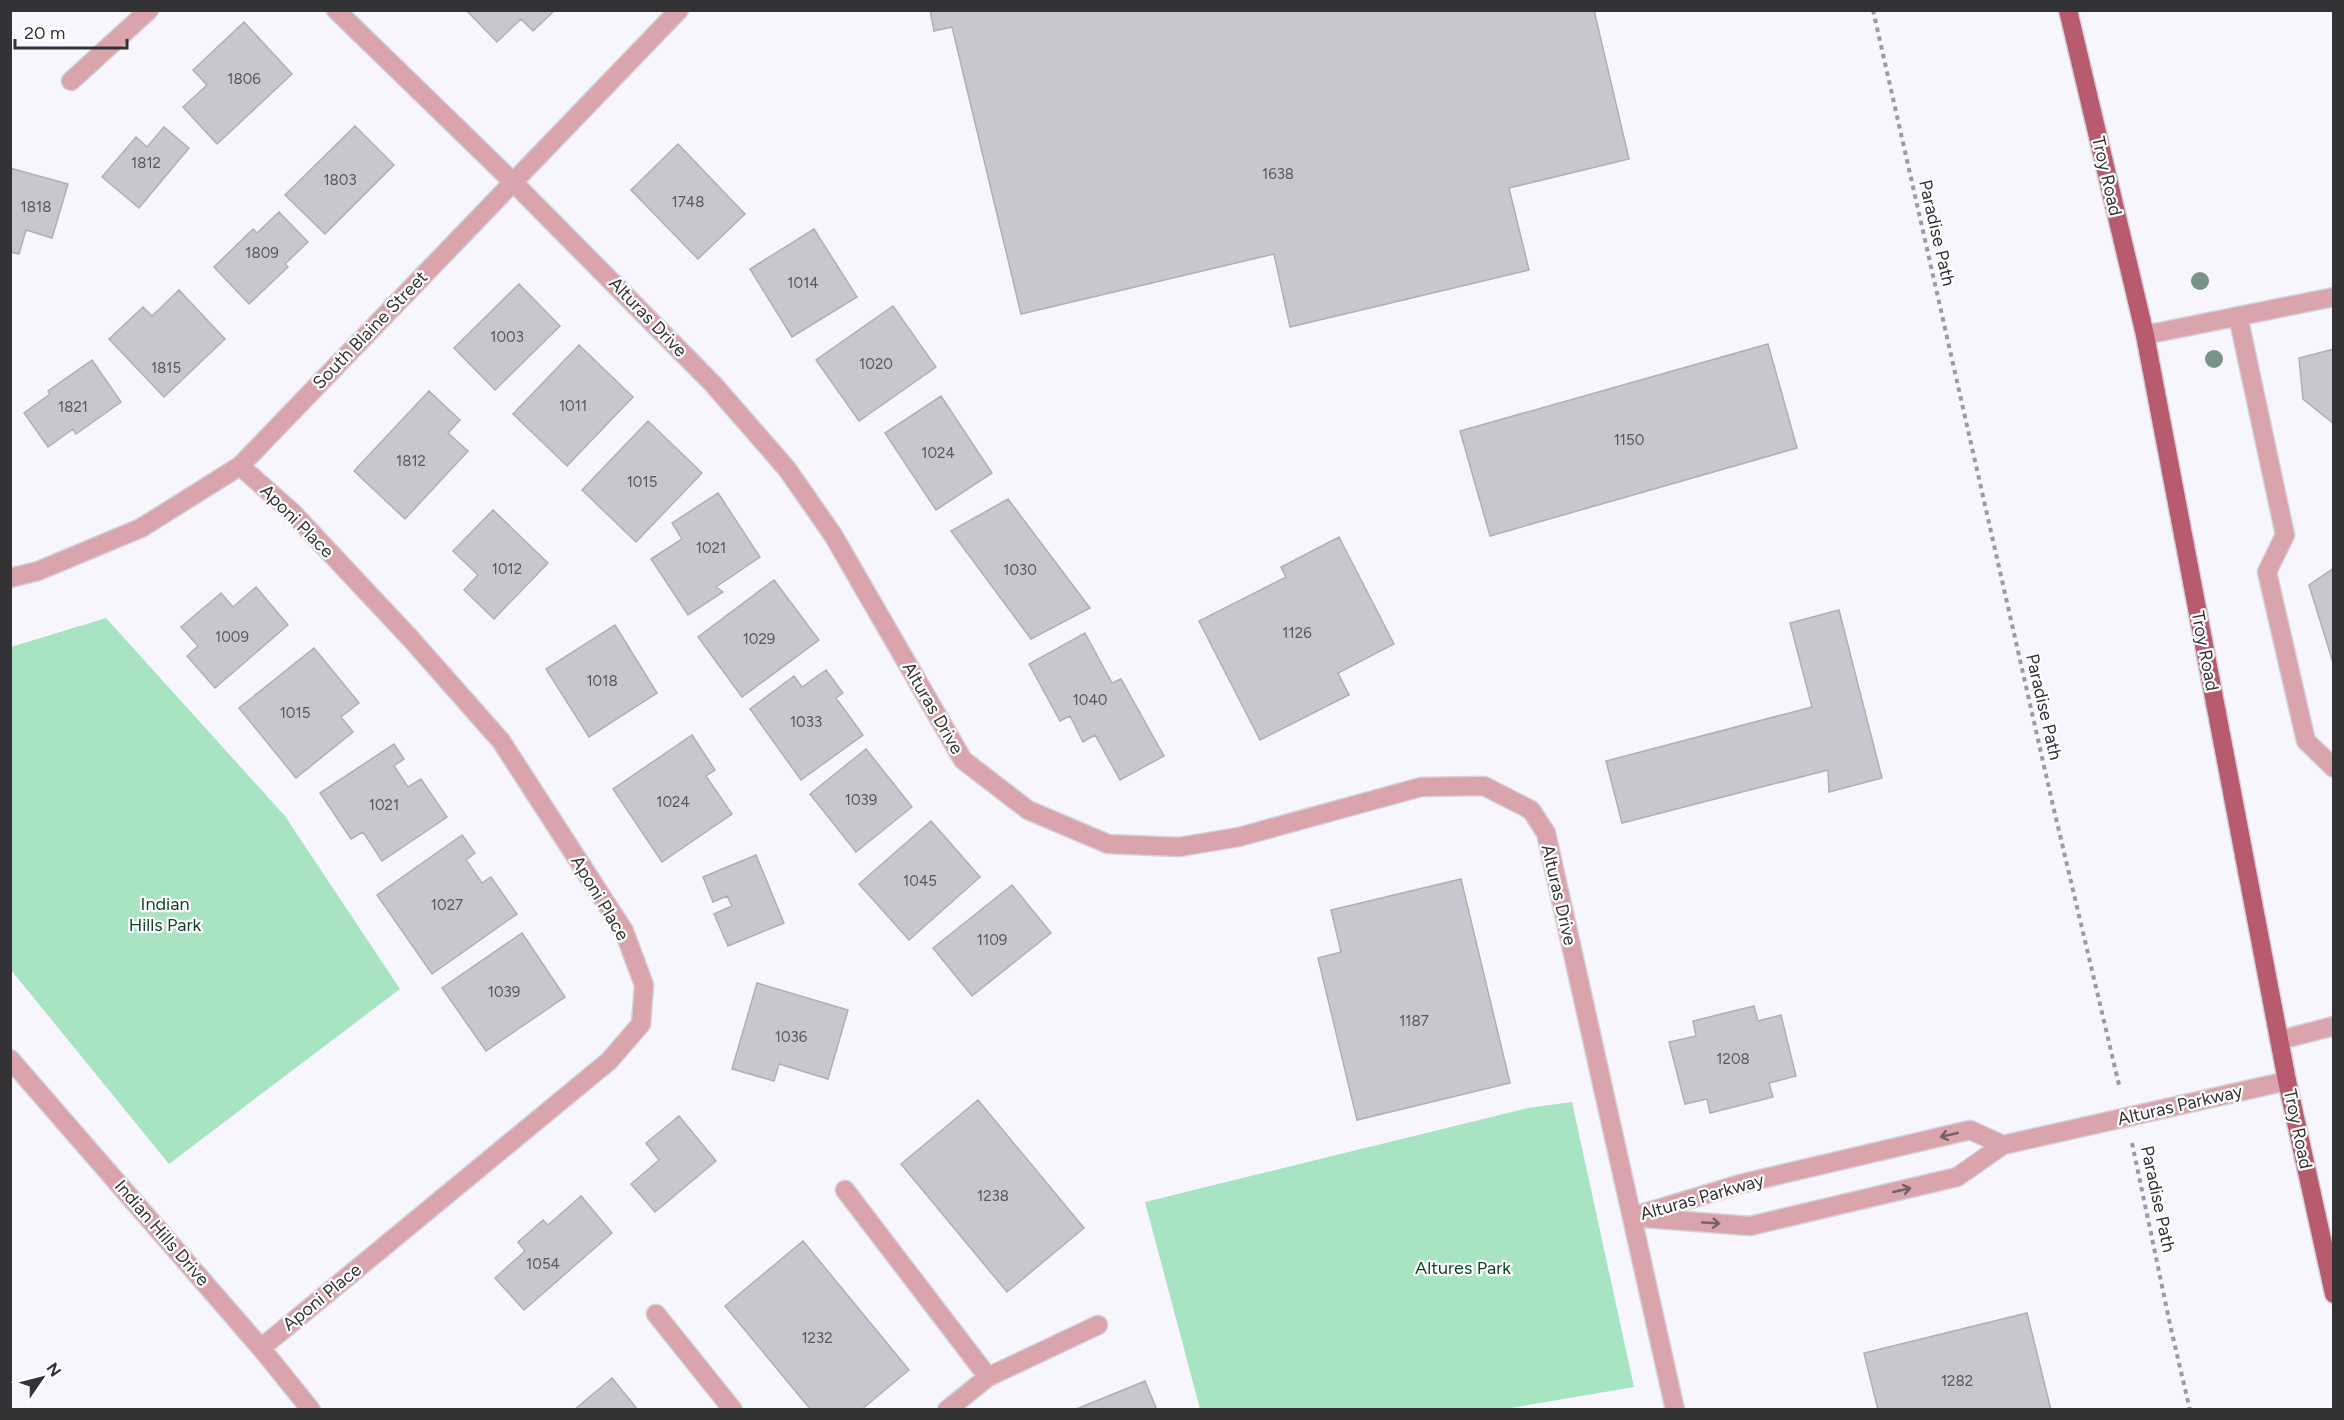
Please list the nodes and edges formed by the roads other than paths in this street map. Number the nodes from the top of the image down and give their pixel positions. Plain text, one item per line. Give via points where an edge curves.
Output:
1 (150, 10) edge
2 (336, 10) edge
3 (679, 10) edge
4 (2068, 10) edge
5 (71, 81) dead end
6 (513, 182) junction
7 (2334, 297) edge
8 (2238, 316) junction
9 (2145, 335) junction
10 (240, 466) junction
11 (10, 578) edge
12 (2334, 768) edge
13 (2334, 1026) edge
14 (2280, 1040) junction
15 (10, 1059) edge
16 (2287, 1081) junction
17 (2003, 1145) junction
18 (845, 1190) dead end
19 (1632, 1217) junction
20 (2334, 1294) edge
21 (656, 1314) dead end
22 (1098, 1325) dead end
23 (261, 1348) junction
24 (988, 1377) junction
25 (311, 1410) edge
26 (733, 1410) edge
27 (947, 1410) edge
28 (1676, 1410) edge

1 - 5 street
2 - 6 street, Alturas Drive
3 - 6 street, South Blaine Street
4 - 9 main road, Troy Road
6 - 10 street, South Blaine Street
6 - 19 street, Alturas Drive via 713,384 787,469 833,535 963,760 1028,810 1108,844 1179,847 1239,837 1421,787 1484,786 1532,810 1546,833
7 - 8 street
8 - 9 street
8 - 12 street via 2284,535 2268,572 2306,741
9 - 14 main road, Troy Road
10 - 11 street, South Blaine Street via 141,528 38,571
10 - 23 street, Aponi Place via 292,512 501,741 624,931 644,985 641,1024 609,1061
13 - 14 street
14 - 16 main road, Troy Road
15 - 23 street, Indian Hills Drive
16 - 17 street, Alturas Parkway
16 - 20 main road, Troy Road
17 -> 19 street, Alturas Parkway via 1970,1130 1740,1184
19 -> 17 street, Alturas Parkway via 1750,1226 1957,1177
18 - 24 street
19 - 28 street, Alturas Drive
21 - 26 street
22 - 24 street
23 - 25 street, Indian Hills Drive
24 - 27 street

